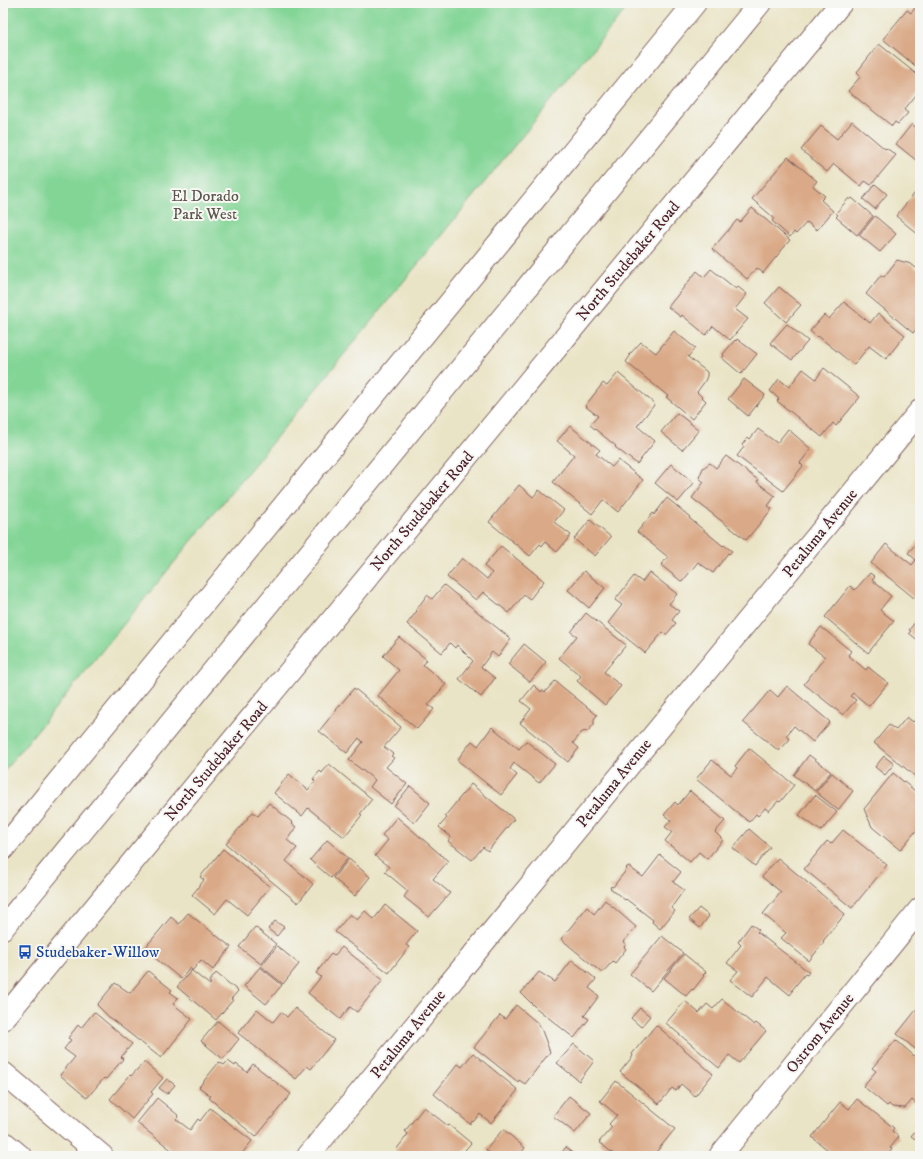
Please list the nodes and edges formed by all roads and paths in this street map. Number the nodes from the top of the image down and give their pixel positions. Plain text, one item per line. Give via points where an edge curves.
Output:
1 (695, 3) edge
2 (760, 3) edge
3 (841, 3) edge
4 (920, 411) edge
5 (3, 849) edge
6 (920, 909) edge
7 (3, 928) edge
8 (3, 1019) edge
9 (3, 1073) edge
10 (3, 1142) edge
11 (20, 1156) edge
12 (102, 1156) edge
13 (308, 1156) edge
14 (720, 1156) edge

1 - 5 street
2 - 7 street
3 - 8 street, North Studebaker Road
4 - 13 street, Petaluma Avenue
6 - 14 street, Ostrom Avenue
9 - 12 street
10 - 11 street

